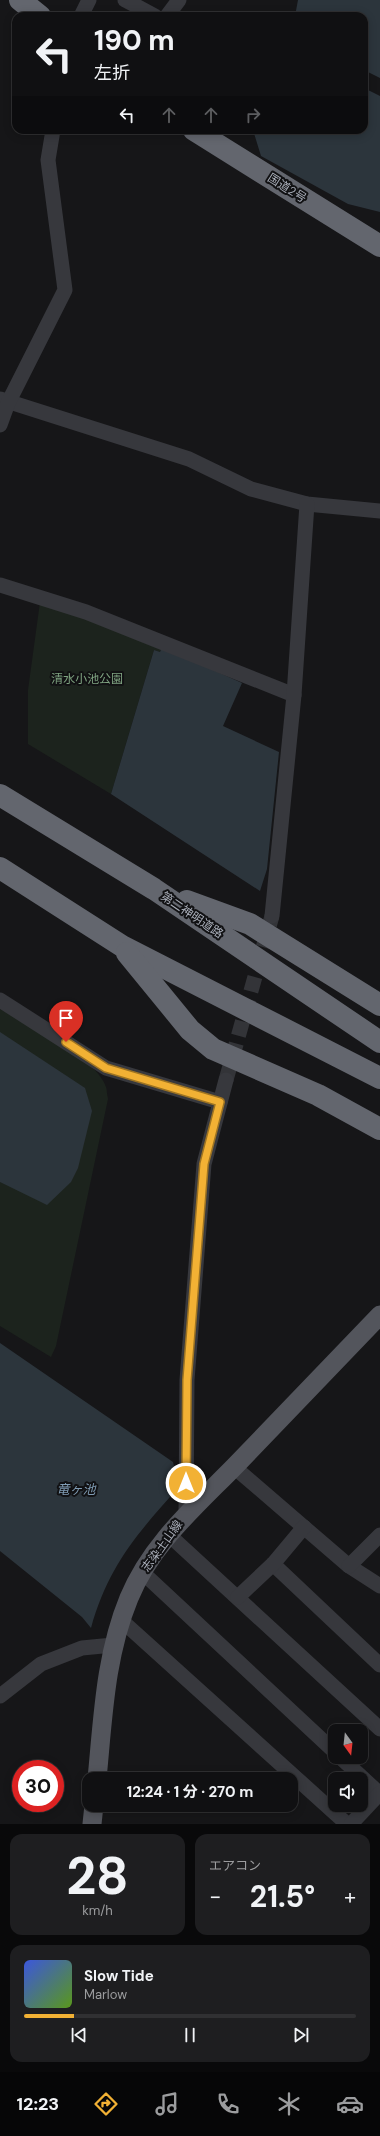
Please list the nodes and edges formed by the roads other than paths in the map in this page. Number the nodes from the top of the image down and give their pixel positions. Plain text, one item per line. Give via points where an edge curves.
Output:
1 (20, 0) edge
2 (89, 0) edge
3 (125, 0) edge
4 (179, 0) edge
5 (35, 12) edge
6 (83, 12) edge
7 (148, 12) edge
8 (170, 12) edge
9 (52, 134) edge
10 (200, 134) edge
11 (380, 246) edge
12 (4, 401) edge
13 (0, 425) edge
14 (307, 504) junction
15 (380, 511) edge
16 (0, 585) edge
17 (294, 695) junction
18 (0, 795) edge
19 (0, 868) edge
20 (154, 889) junction
21 (272, 916) tunnel mouth
22 (122, 946) junction
23 (0, 1000) edge
24 (380, 1005) edge
25 (380, 1042) edge
26 (380, 1078) edge
27 (226, 1080) tunnel mouth
28 (220, 1102) junction
29 (380, 1129) edge
30 (380, 1315) edge
31 (234, 1467) junction
32 (186, 1514) junction
33 (304, 1528) junction
34 (168, 1534) junction
35 (380, 1535) edge
36 (273, 1564) junction
37 (349, 1566) junction
38 (142, 1572) junction
39 (380, 1586) edge
40 (238, 1597) junction
41 (121, 1620) junction
42 (113, 1645) junction
43 (380, 1665) edge
44 (0, 1696) edge
45 (380, 1729) edge
46 (328, 1745) edge
47 (348, 1764) edge
48 (98, 1772) edge
49 (380, 1794) edge
50 (93, 1812) edge
51 (92, 1824) edge
52 (347, 1824) edge
53 (351, 1824) edge

1 - 5 highway
2 - 6 street
3 - 7 street
4 - 8 street
9 - 12 street via 48,160 65,290
10 - 11 highway, 国道2号
12 - 13 street
12 - 14 street via 189,459 251,489
14 - 15 street
14 - 17 street
16 - 17 street via 86,612
17 - 21 street
18 - 20 highway, 第二神明道路
19 - 22 highway
20 - 24 highway via 250,924
20 - 25 highway, 第二神明道路
22 - 26 highway
22 - 29 highway via 190,1030 213,1049 318,1095
23 - 28 street via 106,1068
27 - 28 street
28 - 32 street via 204,1164 187,1380
30 - 31 main road, 志染土山線
31 - 32 main road, 志染土山線
31 - 33 street
32 - 34 main road, 志染土山線
33 - 36 street
33 - 37 street
34 - 38 main road, 志染土山線
34 - 40 street
35 - 37 street
36 - 40 street
36 - 43 street
37 - 39 street
38 - 41 main road, 志染土山線
38 - 46 street
40 - 45 street
41 - 42 main road, 志染土山線
41 - 52 street
42 - 44 street via 82,1648 41,1664
42 - 48 main road, 志染土山線 via 106,1685
47 - 49 street
49 - 53 street
50 - 51 main road

